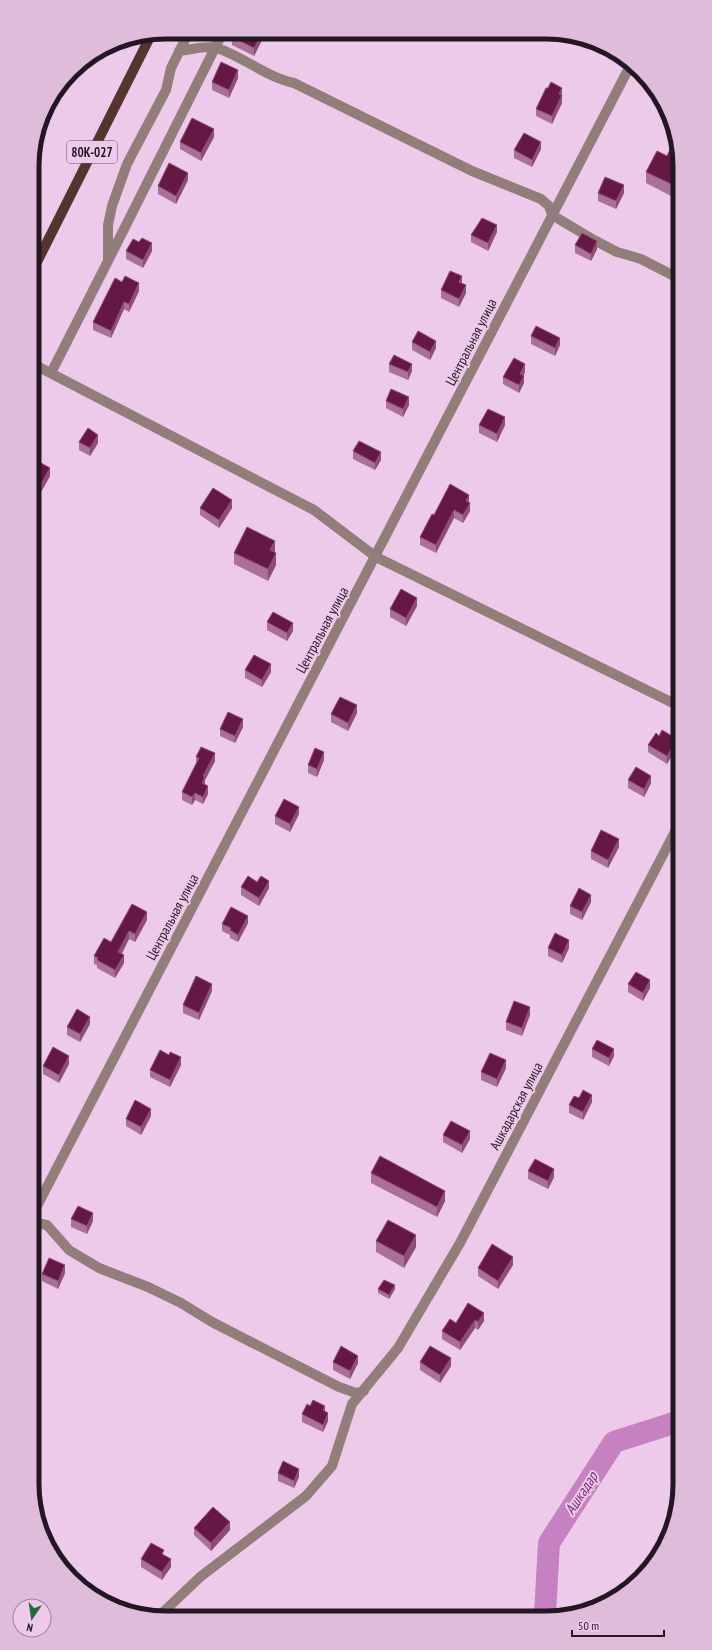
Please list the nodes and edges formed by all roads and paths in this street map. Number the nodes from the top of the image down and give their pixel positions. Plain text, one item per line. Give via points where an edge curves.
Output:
1 (185, 39) edge
2 (220, 39) edge
3 (148, 40) edge
4 (216, 47) junction
5 (179, 51) junction
6 (628, 69) edge
7 (552, 216) junction
8 (39, 258) edge
9 (108, 261) junction
10 (673, 275) edge
11 (39, 367) edge
12 (51, 373) junction
13 (376, 557) junction
14 (673, 704) edge
15 (673, 836) edge
16 (39, 1202) edge
17 (39, 1224) edge
18 (364, 1391) junction
19 (164, 1611) edge

1 - 5 street
2 - 4 street
3 - 8 main road, 80К-027
4 - 5 street
4 - 7 street via 269,75 294,83 472,171 541,199 549,206
4 - 9 street
5 - 9 street via 171,68 166,90 136,143 112,206 108,225
6 - 7 street, Центральная улица
7 - 10 street via 617,252 641,259
7 - 13 street, Центральная улица
9 - 12 street
11 - 12 street
12 - 13 street via 314,510
13 - 14 street
13 - 16 street, Центральная улица
15 - 18 street, Ашкадарская улица via 460,1243 398,1348
17 - 18 street via 48,1225 69,1250 99,1268 148,1286 339,1387 356,1392
18 - 19 street, Ашкадарская улица via 352,1404 332,1466 316,1485 290,1510 200,1577

